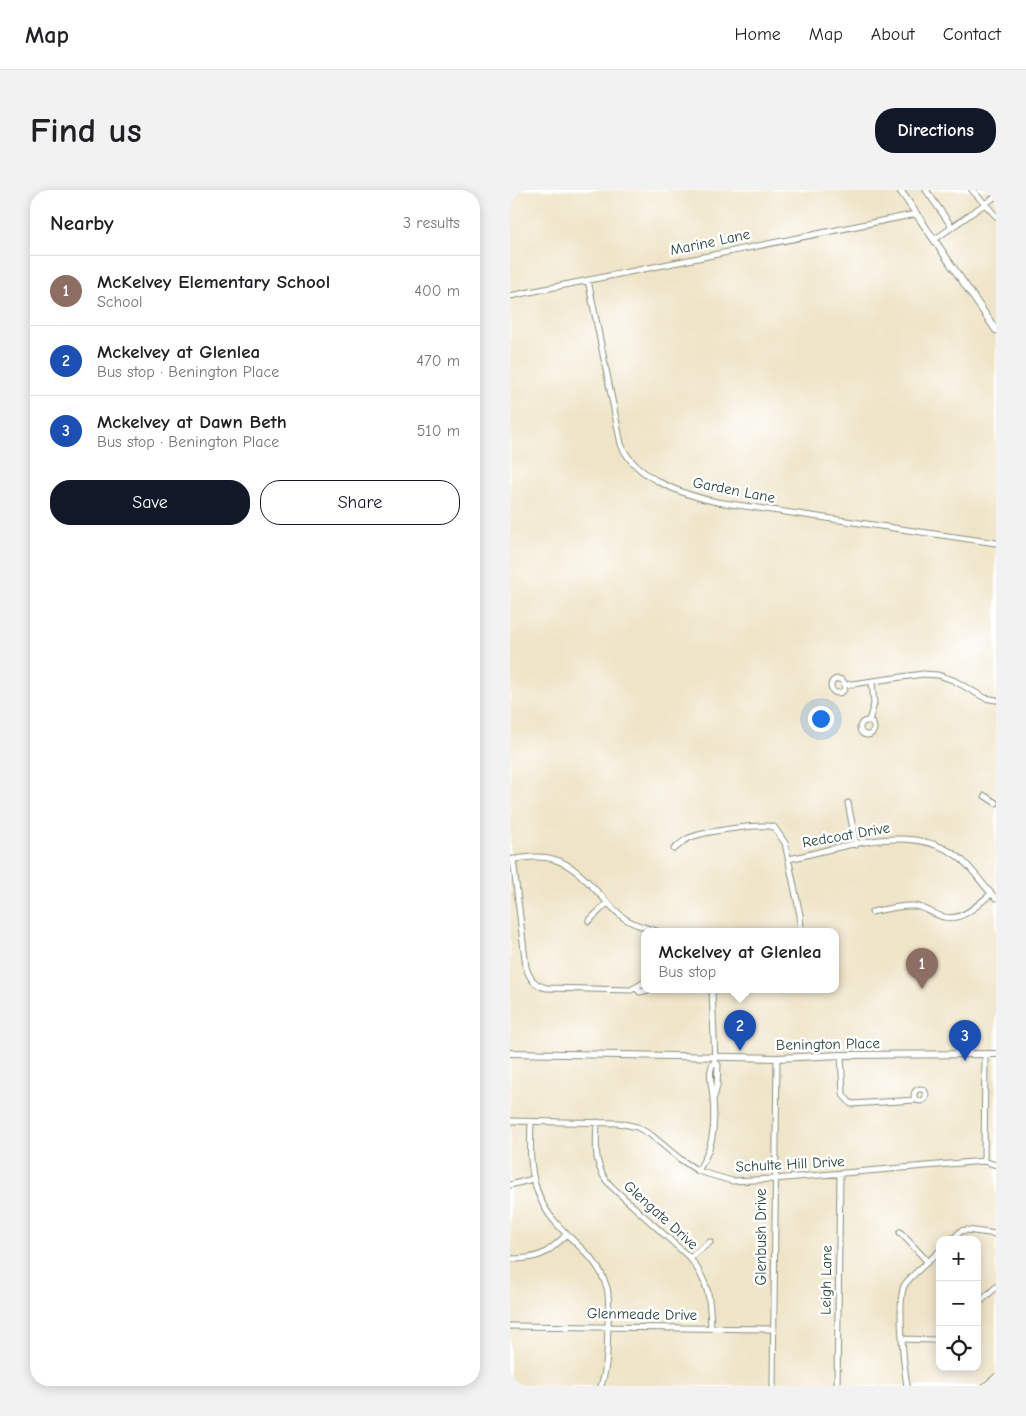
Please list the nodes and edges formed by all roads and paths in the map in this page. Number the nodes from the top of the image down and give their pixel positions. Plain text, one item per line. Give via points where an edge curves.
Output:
1 (900, 190) edge
2 (926, 190) edge
3 (972, 190) edge
4 (996, 196) edge
5 (985, 204) junction
6 (916, 214) junction
7 (996, 216) edge
8 (952, 227) junction
9 (934, 240) junction
10 (588, 280) junction
11 (510, 296) edge
12 (996, 330) edge
13 (996, 543) edge
14 (872, 682) junction
15 (845, 685) dead end
16 (996, 700) edge
17 (870, 721) dead end
18 (985, 796) dead end
19 (848, 803) dead end
20 (996, 803) edge
21 (856, 844) junction
22 (674, 849) dead end
23 (789, 859) junction
24 (512, 860) edge
25 (991, 894) junction
26 (996, 898) edge
27 (607, 903) junction
28 (872, 912) dead end
29 (589, 921) dead end
30 (647, 928) edge
31 (801, 928) edge
32 (641, 985) edge
33 (636, 988) junction
34 (641, 992) edge
35 (712, 993) edge
36 (510, 1053) edge
37 (986, 1054) junction
38 (996, 1054) edge
39 (841, 1055) junction
40 (777, 1058) junction
41 (715, 1059) junction
42 (916, 1100) dead end
43 (510, 1121) edge
44 (530, 1122) junction
45 (597, 1122) junction
46 (984, 1161) junction
47 (996, 1165) edge
48 (698, 1171) junction
49 (840, 1174) junction
50 (533, 1179) junction
51 (774, 1179) junction
52 (510, 1185) edge
53 (900, 1232) dead end
54 (996, 1234) edge
55 (566, 1235) junction
56 (956, 1236) edge
57 (710, 1242) dead end
58 (936, 1255) edge
59 (690, 1258) junction
60 (510, 1259) edge
61 (928, 1262) junction
62 (996, 1287) edge
63 (981, 1301) edge
64 (510, 1326) edge
65 (608, 1326) junction
66 (710, 1328) junction
67 (773, 1329) junction
68 (903, 1339) junction
69 (936, 1339) edge
70 (996, 1377) edge
71 (601, 1386) edge
72 (772, 1386) edge
73 (837, 1386) edge
74 (908, 1386) edge
75 (985, 1386) edge

1 - 6 main road
2 - 8 street
3 - 5 street
4 - 5 street
5 - 7 street
5 - 8 street
6 - 9 main road
6 - 10 street, Marine Lane
8 - 9 street
9 - 12 main road
10 - 11 street, Marine Lane
10 - 13 street, Garden Lane via 621,444 632,462 647,474 684,493 718,502
14 - 15 street
14 - 16 street via 938,675 985,698
14 - 17 street via 874,704
18 - 20 street
19 - 21 street
21 - 23 street, Redcoat Drive
21 - 25 street, Redcoat Drive via 894,838 928,842 958,856
22 - 23 street, Redcoat Drive via 688,839 707,834 768,825 782,836
23 - 31 street
24 - 27 street via 532,857 559,861 576,872
24 - 33 street via 526,967 532,981 547,988
25 - 26 street, Redcoat Drive
25 - 28 street via 958,917 945,918 917,906
27 - 29 street
27 - 30 street via 634,924
32 - 33 street
33 - 34 street
35 - 41 street
36 - 41 main road, Benington Place
37 - 38 main road, Benington Place
37 - 39 main road, Benington Place
37 - 46 street
39 - 40 main road, Benington Place
39 - 42 street via 843,1093 851,1104
40 - 41 main road, Benington Place
40 - 51 street, Glenbush Drive
41 - 48 street via 718,1076 713,1132 709,1151
43 - 44 street, Schulte Hill Drive
44 - 45 street, Schulte Hill Drive
44 - 50 street
45 - 48 street, Schulte Hill Drive via 637,1127
45 - 59 street, Glengate Drive via 597,1163 607,1182
46 - 47 street, Schulte Hill Drive
46 - 49 street, Schulte Hill Drive
48 - 51 street, Schulte Hill Drive via 732,1181
49 - 51 street, Schulte Hill Drive
49 - 73 street, Leigh Lane
50 - 52 street
50 - 55 street via 541,1201
51 - 67 street, Glenbush Drive
53 - 61 street
54 - 56 street via 967,1230
55 - 60 street via 537,1258
55 - 65 street via 588,1255 602,1274 607,1289
57 - 59 street
58 - 61 street
59 - 66 street, Glengate Drive via 704,1278 709,1293
61 - 68 street via 905,1285 902,1297
62 - 63 street
64 - 65 street, Glenmeade Drive
65 - 66 street, Glenmeade Drive
65 - 71 street via 607,1361
66 - 67 street, Glenmeade Drive
67 - 72 street, Glenbush Drive
68 - 69 street
68 - 74 street via 903,1364
70 - 75 street

